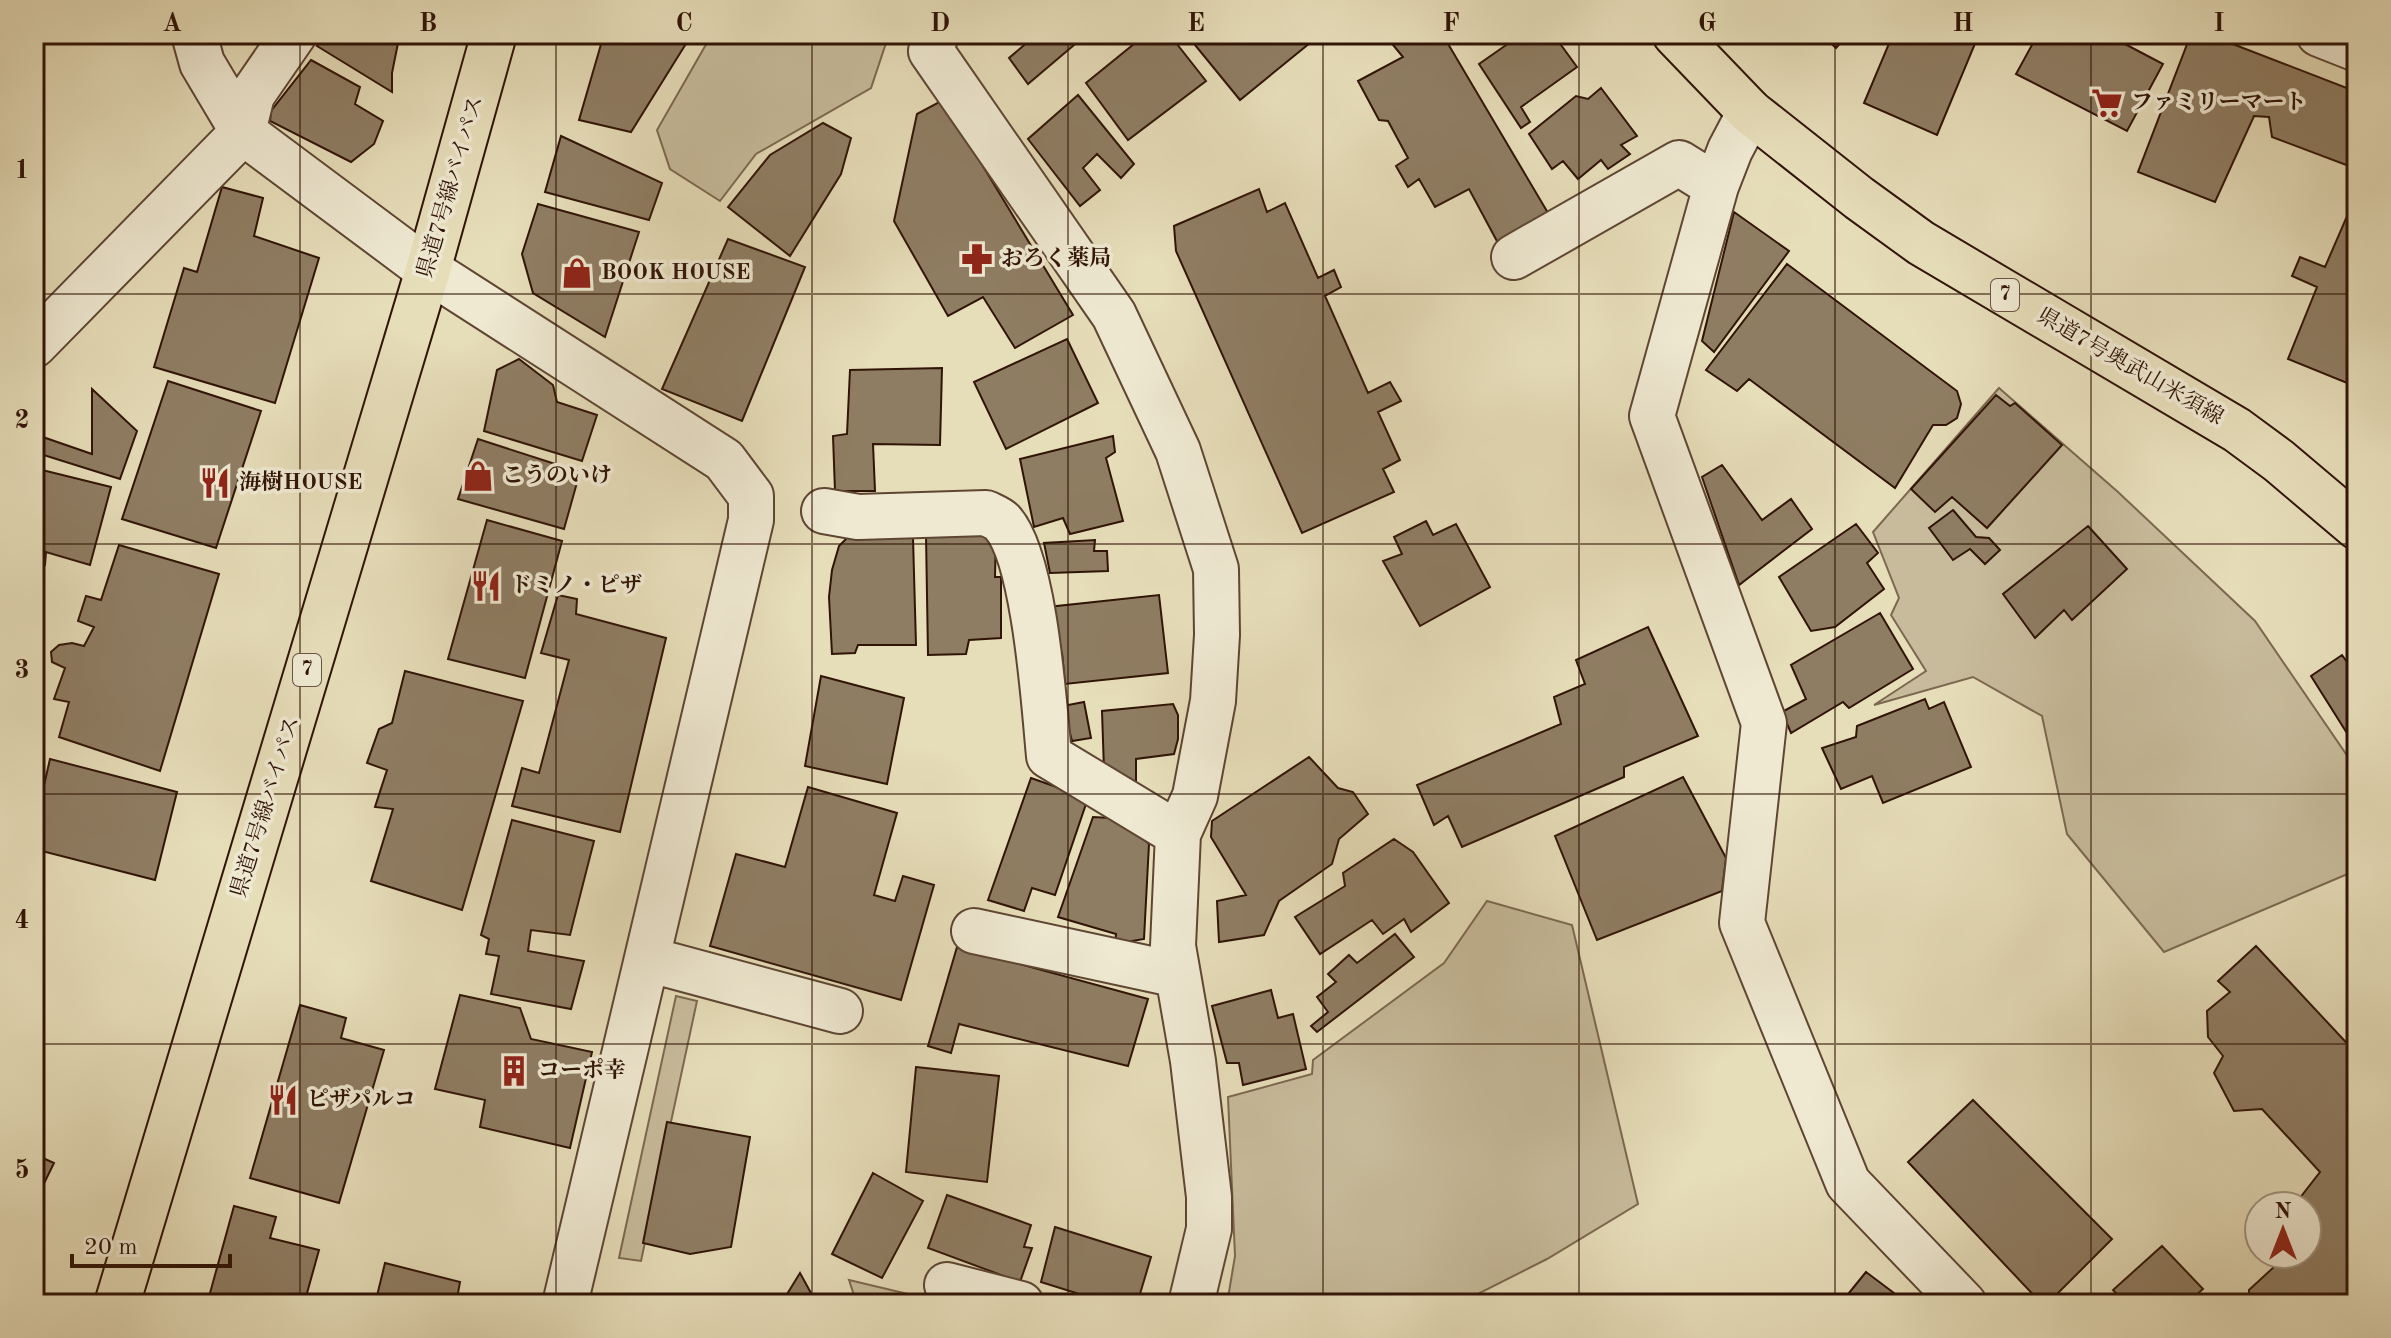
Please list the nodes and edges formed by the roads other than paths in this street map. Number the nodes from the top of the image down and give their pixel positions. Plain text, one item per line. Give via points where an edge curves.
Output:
1 (194, 34) edge
2 (294, 34) edge
3 (494, 34) edge
4 (936, 34) edge
5 (1675, 34) edge
6 (2319, 34) edge
7 (2357, 49) edge
8 (1750, 112) junction
9 (243, 132) junction
10 (1716, 186) junction
11 (1514, 257) dead end
12 (428, 270) junction
13 (34, 345) edge
14 (824, 511) dead end
15 (2357, 527) edge
16 (1178, 834) junction
17 (974, 931) dead end
18 (647, 959) junction
19 (1178, 975) junction
20 (840, 1011) dead end
21 (947, 1285) dead end
22 (117, 1304) edge
23 (565, 1304) edge
24 (1021, 1304) edge
25 (1191, 1304) edge
26 (1964, 1304) edge

1 - 9 street via 202,63
2 - 9 street via 252,95
3 - 12 main road, 県道7号線バイパス / 7
4 - 16 street via 931,51 1114,315 1178,451 1216,569 1213,701 1195,796
5 - 8 main road, 県道7号奥武山米須線 / 7
6 - 7 street
8 - 10 street
8 - 15 main road, 県道7号奥武山米須線 / 7 via 1921,243 2237,430
9 - 12 street
9 - 13 street
10 - 11 street via 1679,163
10 - 26 street via 1652,416 1764,723 1742,923 1848,1183
12 - 18 street via 724,460 751,496 751,520
12 - 22 main road, 県道7号線バイパス / 7
14 - 16 street via 858,517 986,513 1001,520 1028,579 1049,756
16 - 19 street via 1173,946
17 - 19 street
18 - 20 street
18 - 23 street
19 - 25 street via 1209,1197 1209,1229
21 - 24 street

